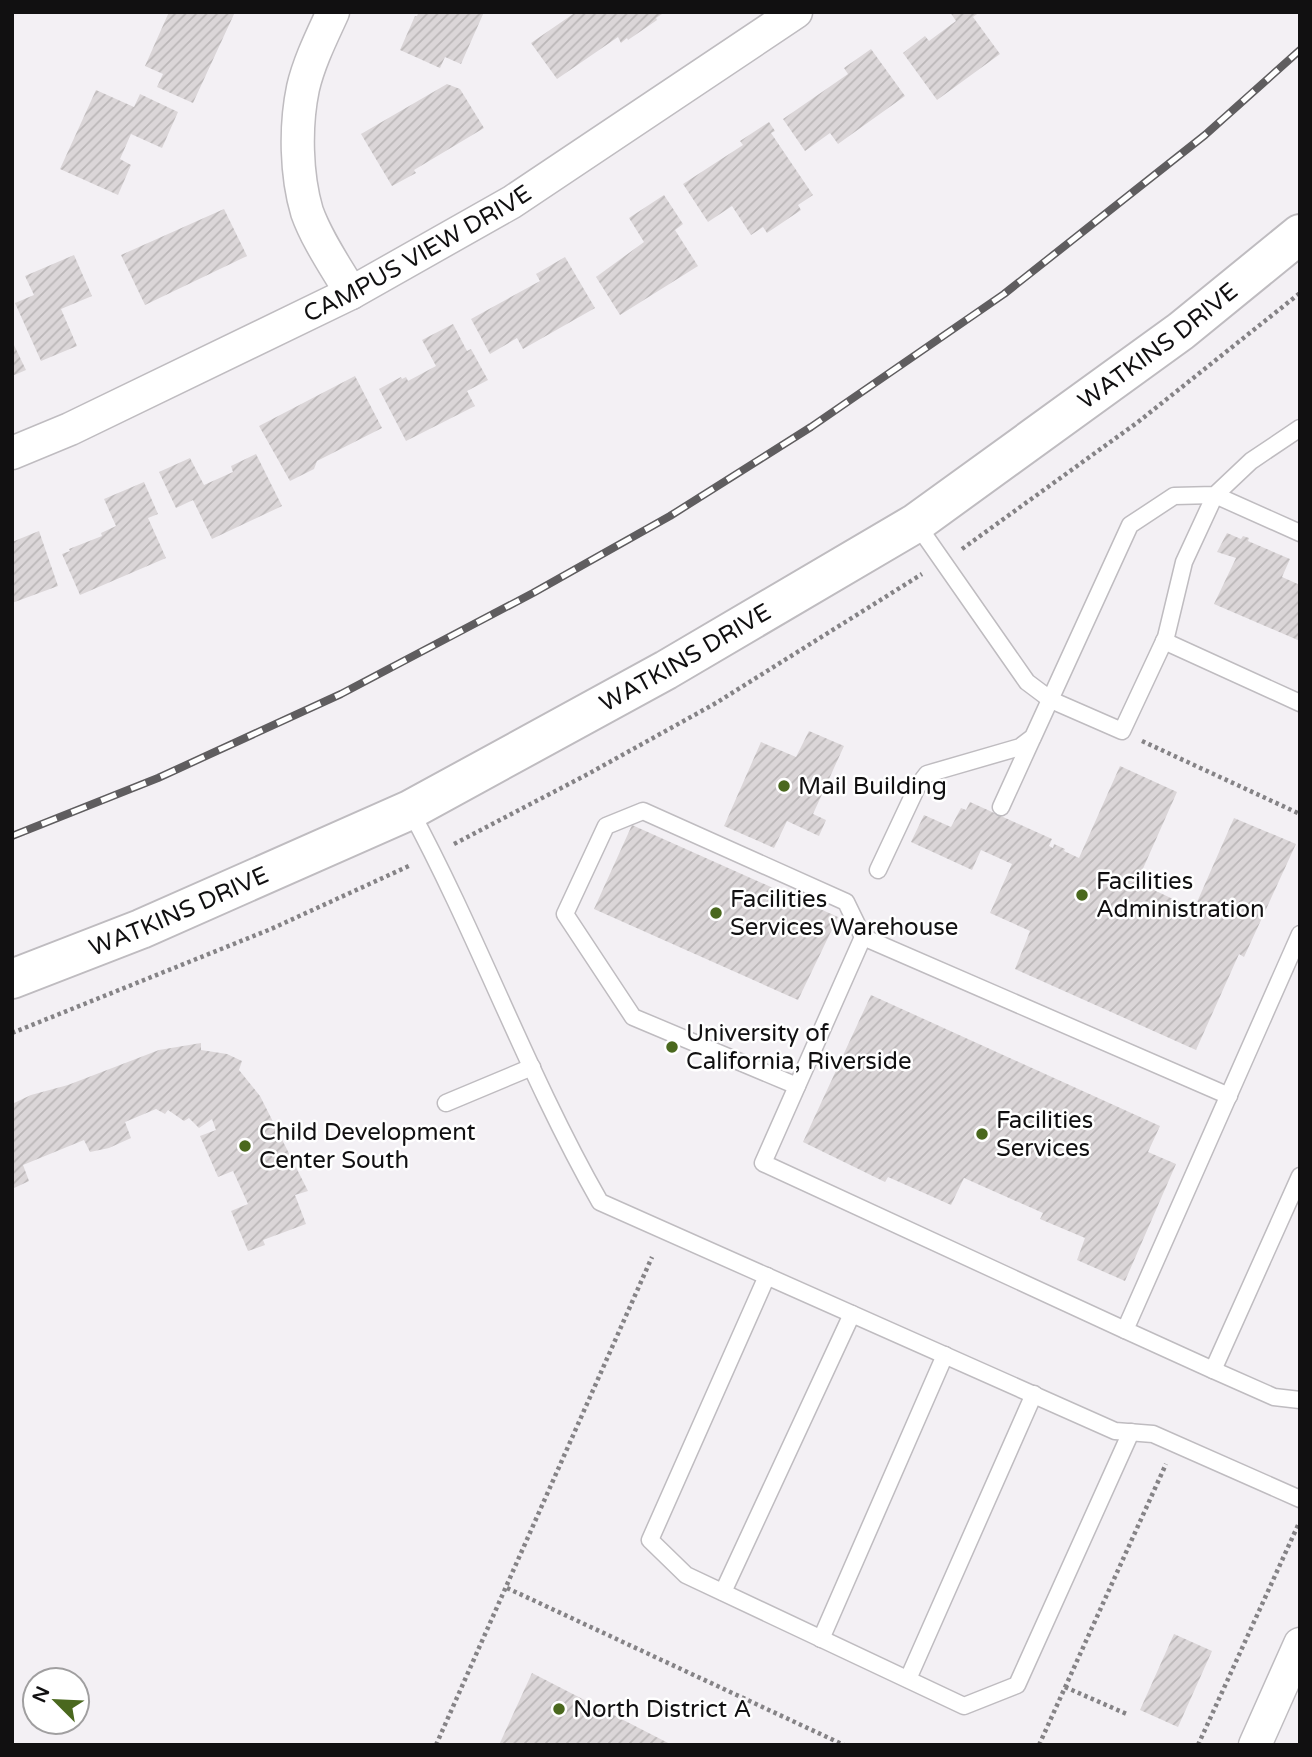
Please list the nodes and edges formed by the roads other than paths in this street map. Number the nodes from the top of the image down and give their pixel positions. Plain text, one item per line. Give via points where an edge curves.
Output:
1 (332, 12) edge
2 (796, 12) edge
3 (1300, 234) edge
4 (351, 293) junction
5 (1300, 428) edge
6 (12, 453) edge
7 (1215, 495) junction
8 (916, 523) junction
9 (1300, 533) edge
10 (1164, 641) junction
11 (1051, 700) junction
12 (1300, 703) edge
13 (1033, 737) junction
14 (1001, 807) dead end
15 (410, 810) junction
16 (878, 870) dead end
17 (1300, 934) edge
18 (863, 937) junction
19 (12, 979) edge
20 (532, 1067) junction
21 (797, 1086) junction
22 (1229, 1096) junction
23 (446, 1103) dead end
24 (1300, 1176) edge
25 (767, 1276) junction
26 (852, 1314) junction
27 (1125, 1331) junction
28 (945, 1355) junction
29 (1213, 1370) junction
30 (1034, 1394) junction
31 (1298, 1395) edge
32 (1130, 1432) junction
33 (1300, 1499) edge
34 (723, 1592) junction
35 (821, 1639) junction
36 (1300, 1644) edge
37 (908, 1679) junction
38 (1255, 1745) edge

1 - 4 street via 303,88 300,170 307,212
2 - 4 street, CAMPUS VIEW DRIVE via 512,202
3 - 8 main road, WATKINS DRIVE via 1181,331
4 - 6 street, CAMPUS VIEW DRIVE
5 - 7 lane via 1251,461
7 - 9 lane
7 - 10 lane via 1184,562
7 - 11 lane via 1174,496 1130,525
8 - 11 lane via 1027,682
8 - 15 main road, WATKINS DRIVE via 666,670
10 - 11 lane via 1122,731
10 - 12 lane
11 - 13 lane
13 - 14 lane
13 - 16 lane via 1020,747 928,774 916,787
15 - 19 main road, WATKINS DRIVE via 141,929
15 - 20 lane
17 - 22 lane
18 - 21 lane
18 - 21 lane via 846,902 643,811 606,827 565,914 633,1017
18 - 22 lane
20 - 23 lane
20 - 25 lane via 568,1147 600,1202
21 - 27 lane via 763,1163
22 - 27 lane
24 - 29 lane
25 - 26 lane
25 - 34 lane via 650,1540 686,1575
26 - 28 lane
26 - 34 lane
27 - 29 lane
28 - 30 lane
28 - 35 lane
29 - 31 lane via 1274,1397
30 - 32 lane via 1115,1431
30 - 37 lane
32 - 33 lane via 1153,1434
32 - 37 lane via 1017,1685 964,1706
34 - 35 lane
35 - 37 lane
36 - 38 street

